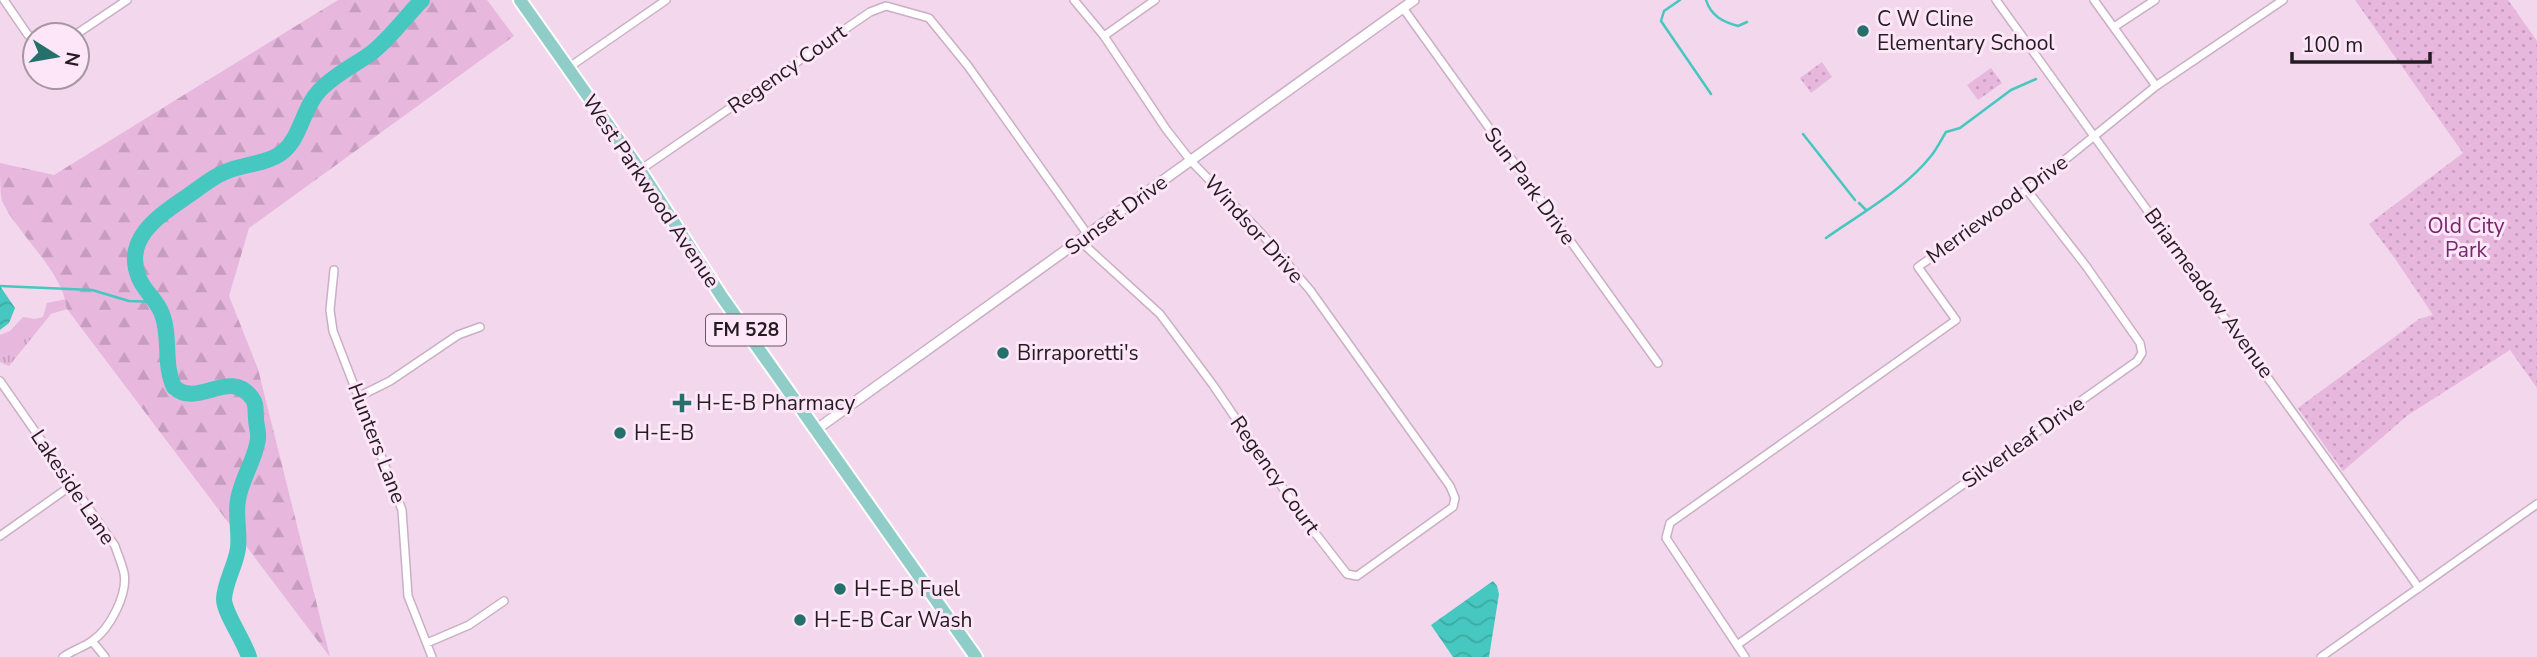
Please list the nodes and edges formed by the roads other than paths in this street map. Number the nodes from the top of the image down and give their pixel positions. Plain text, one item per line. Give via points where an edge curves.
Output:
1 (4, 0) edge
2 (127, 0) edge
3 (520, 0) edge
4 (666, 0) edge
5 (1074, 0) edge
6 (1155, 0) edge
7 (1414, 0) edge
8 (1996, 0) edge
9 (2094, 0) edge
10 (2155, 0) edge
11 (2283, 0) edge
12 (1403, 8) junction
13 (91, 24) edge
14 (21, 25) edge
15 (2114, 27) junction
16 (1104, 36) junction
17 (568, 68) junction
18 (2156, 86) junction
19 (2095, 136) junction
20 (1191, 161) junction
21 (640, 170) junction
22 (2028, 190) junction
23 (1084, 238) junction
24 (334, 270) dead end
25 (480, 327) dead end
26 (1658, 363) dead end
27 (0, 381) edge
28 (360, 396) junction
29 (817, 429) junction
30 (1431, 460) joint
31 (72, 485) junction
32 (2537, 504) edge
33 (0, 536) edge
34 (2419, 588) junction
35 (504, 601) dead end
36 (92, 641) junction
37 (427, 643) junction
38 (1737, 645) junction
39 (63, 657) edge
40 (105, 657) edge
41 (432, 657) edge
42 (976, 657) edge
43 (1745, 657) edge
44 (2321, 657) edge

1 - 14 street
2 - 13 street
3 - 17 main road, West Parkwood Avenue / FM 528
4 - 17 street
5 - 16 street, Windsor Drive
6 - 16 street
7 - 12 street, Sunset Drive
8 - 19 street, Briarmeadow Avenue
9 - 15 street
10 - 15 street
11 - 18 street, Merriewood Drive
12 - 20 street, Sunset Drive
12 - 26 street, Sun Park Drive
15 - 18 street
16 - 20 street, Windsor Drive
17 - 21 main road, West Parkwood Avenue / FM 528
18 - 19 street, Merriewood Drive
19 - 22 street, Merriewood Drive
19 - 34 street, Briarmeadow Avenue
20 - 23 street, Sunset Drive
20 - 30 street, Windsor Drive via 1310,290
21 - 23 street, Regency Court via 870,12 886,6 929,18 968,66
21 - 29 main road, West Parkwood Avenue / FM 528 via 722,297
22 - 38 street, Merriewood Drive via 1918,267 1956,320 1677,517 1666,531 1669,543
22 - 38 street, Silverleaf Drive via 2140,343 2142,353 2137,361
23 - 29 street, Sunset Drive
23 - 30 street, Regency Court via 1160,314 1347,574 1357,576 1453,507 1450,486
24 - 28 street, Hunters Lane via 333,331
25 - 28 street via 458,335 390,382
27 - 31 street, Lakeside Lane
28 - 37 street, Hunters Lane via 402,510 408,596
29 - 42 main road, West Parkwood Avenue / FM 528
31 - 33 street
31 - 36 street, Lakeside Lane via 115,546 125,575 113,618
32 - 34 street
34 - 44 street
35 - 37 street via 469,625
36 - 39 street, Lakeside Lane
36 - 40 street
37 - 41 street, Hunters Lane
38 - 43 street

